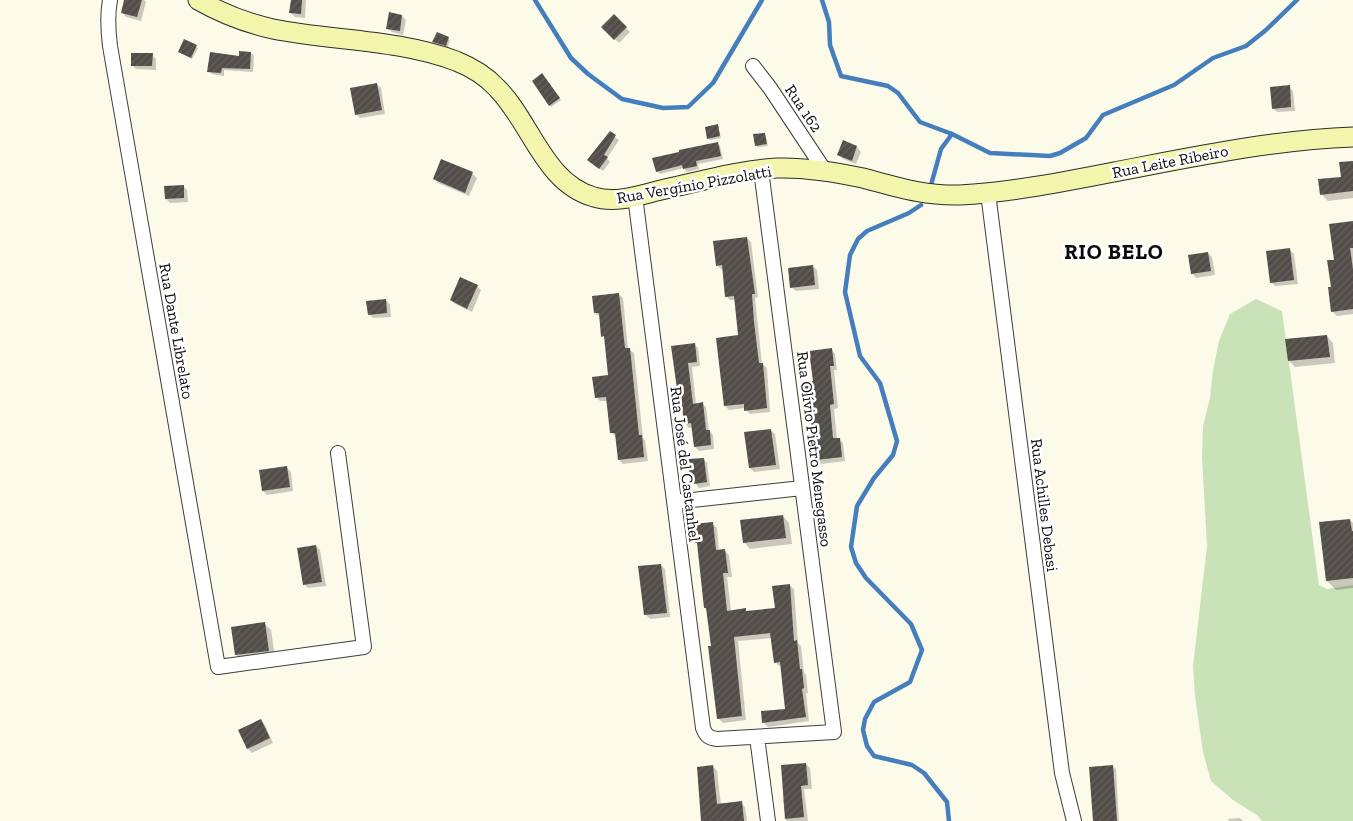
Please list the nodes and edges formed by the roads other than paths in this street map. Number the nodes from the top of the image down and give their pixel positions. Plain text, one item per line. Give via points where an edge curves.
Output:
1 (110, 0) edge
2 (198, 0) edge
3 (753, 66) dead end
4 (1353, 137) edge
5 (761, 170) junction
6 (825, 171) junction
7 (988, 192) junction
8 (635, 196) junction
9 (338, 453) dead end
10 (802, 488) junction
11 (674, 502) junction
12 (757, 737) junction
13 (768, 821) edge
14 (1074, 821) edge

1 - 9 street, Rua Dante Librelato via 109,38 218,667 364,647
2 - 8 street, Rua Vergínio Pizzolatti via 230,16 273,29 400,46 458,62 473,69 498,89 566,182 593,197 606,200
3 - 6 street, Rua 162
4 - 7 street, Rua Leite Ribeiro via 1262,145
5 - 6 street, Rua Vergínio Pizzolatti
5 - 8 street, Rua Vergínio Pizzolatti
5 - 10 street, Rua Olívio Pietro Menegasso
6 - 7 street, Rua Vergínio Pizzolatti via 920,194
7 - 14 street, Rua Achilles Debasi via 1062,773
8 - 11 street, Rua José del Castanhel
10 - 11 street
10 - 12 street, Rua Olívio Pietro Menegasso via 834,732
11 - 12 street, Rua José del Castanhel via 702,728 710,738
12 - 13 street

